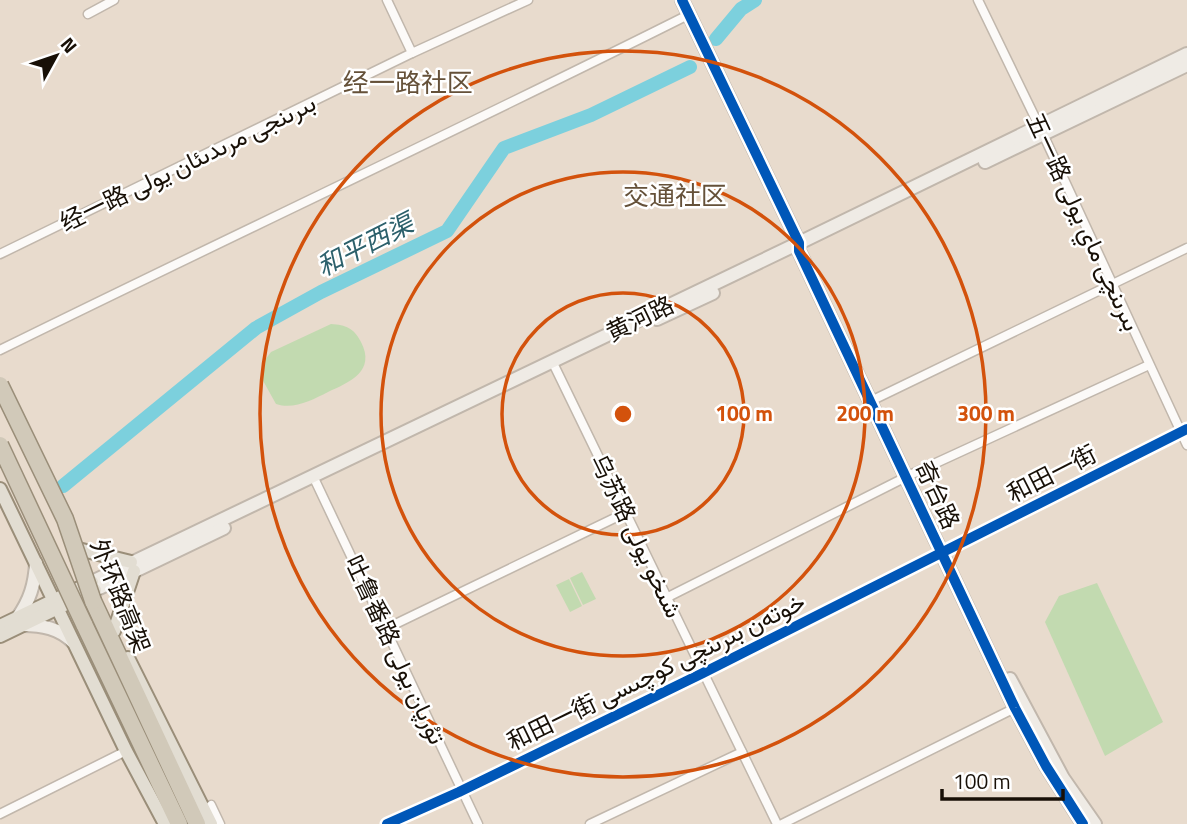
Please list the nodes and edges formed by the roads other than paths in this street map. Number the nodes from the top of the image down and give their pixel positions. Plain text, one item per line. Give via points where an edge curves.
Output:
1 (114, 0) edge
2 (387, 0) edge
3 (528, 0) edge
4 (682, 0) edge
5 (978, 0) edge
6 (88, 14) dead end
7 (690, 14) junction
8 (412, 53) junction
9 (1187, 54) edge
10 (1187, 65) edge
11 (1041, 130) junction
12 (801, 247) junction
13 (1187, 248) edge
14 (0, 254) edge
15 (1111, 284) junction
16 (0, 350) edge
17 (554, 365) junction
18 (1149, 365) junction
19 (0, 385) edge
20 (0, 395) edge
21 (877, 398) junction
22 (0, 409) edge
23 (1184, 431) edge
24 (0, 445) edge
25 (1187, 445) edge
26 (0, 467) edge
27 (909, 476) junction
28 (315, 480) junction
29 (0, 489) edge
30 (625, 513) junction
31 (75, 548) junction
32 (945, 552) junction
33 (36, 564) junction
34 (133, 567) junction
35 (93, 591) junction
36 (666, 598) junction
37 (57, 604) junction
38 (20, 621) junction
39 (84, 624) junction
40 (0, 626) edge
41 (385, 628) junction
42 (114, 631) junction
43 (0, 636) edge
44 (76, 645) junction
45 (703, 673) junction
46 (1015, 708) junction
47 (1027, 720) junction
48 (126, 751) junction
49 (742, 752) junction
50 (462, 791) junction
51 (211, 806) dead end
52 (0, 814) edge
53 (165, 824) edge
54 (179, 824) edge
55 (197, 824) edge
56 (211, 824) edge
57 (220, 824) edge
58 (387, 824) edge
59 (478, 824) edge
60 (590, 824) edge
61 (780, 824) edge
62 (1083, 824) edge
63 (1095, 824) edge

1 - 6 street
2 - 8 street
3 - 8 street, 经一路 بىرىنجى مرىدىئان يولى
4 - 7 main road, 奇台路
5 - 11 street, 五一路 بىرىنچى ماي يولى
7 - 12 main road, 奇台路
7 - 16 street
8 - 14 street, 经一路 بىرىنجى مرىدىئان يولى
9 - 11 main road, 黄河路
10 - 11 main road, 黄河路
11 - 12 main road, 黄河路
11 - 15 street, 五一路 بىرىنچى ماي يولى
12 - 17 main road, 黄河路
12 - 21 main road, 奇台路
12 - 27 main road, 奇台路
13 - 15 street
15 - 18 street, 五一路 بىرىنچى ماي يولى
15 - 21 street
17 - 28 main road, 黄河路
17 - 30 street, 乌苏路 شىخو يولى
18 - 23 street, 五一路 بىرىنچى ماي يولى
18 - 27 street
19 - 35 highway, 外环路高架, bridge via 65,519
20 - 31 main road
21 - 27 main road, 奇台路
22 - 35 highway, bridge
23 - 25 street, 五一路 بىرىنچى ماي يولى
23 - 32 street, 和田一街
24 - 39 highway, bridge
26 - 39 highway, 外环路高架, bridge
27 - 32 main road, 奇台路
27 - 36 street
28 - 34 main road, 黄河路
28 - 41 street, 吐鲁番路 تۇرپان يولى
29 - 33 main road
30 - 36 street, 乌苏路 شىخو يولى
30 - 41 street
31 - 34 main road
31 - 35 main road
32 - 45 street, 和田一街 خوتەن بىرىنچى كوچىسى
32 - 46 main road, 奇台路
32 - 47 main road, 奇台路
33 - 37 main road
33 - 38 main road via 36,581
34 - 35 main road, 黄河路
34 - 42 main road
35 - 37 main road
35 - 42 main road
35 - 55 highway, 外环路高架
36 - 45 street, 乌苏路 شىخو يولى
37 - 38 main road
37 - 44 main road
38 - 40 main road
38 - 43 main road
38 - 44 main road via 64,634
39 - 54 highway, 外环路高架
41 - 50 street, 吐鲁番路 تۇرپان يولى
42 - 56 main road
44 - 48 main road
45 - 49 street, 乌苏路 شىخو يولى
45 - 50 street, 和田一街 خوتەن بىرىنچى كوچىسى
46 - 47 main road, 奇台路
46 - 61 street
47 - 62 main road via 1046,766
47 - 63 main road
48 - 52 street
48 - 53 main road
49 - 60 street
49 - 61 street, 乌苏路 شىخو يولى
50 - 58 street, 和田一街 خوتەن بىرىنچى كوچىسى
50 - 59 street, 吐鲁番路 تۇرپان يولى
51 - 57 street

